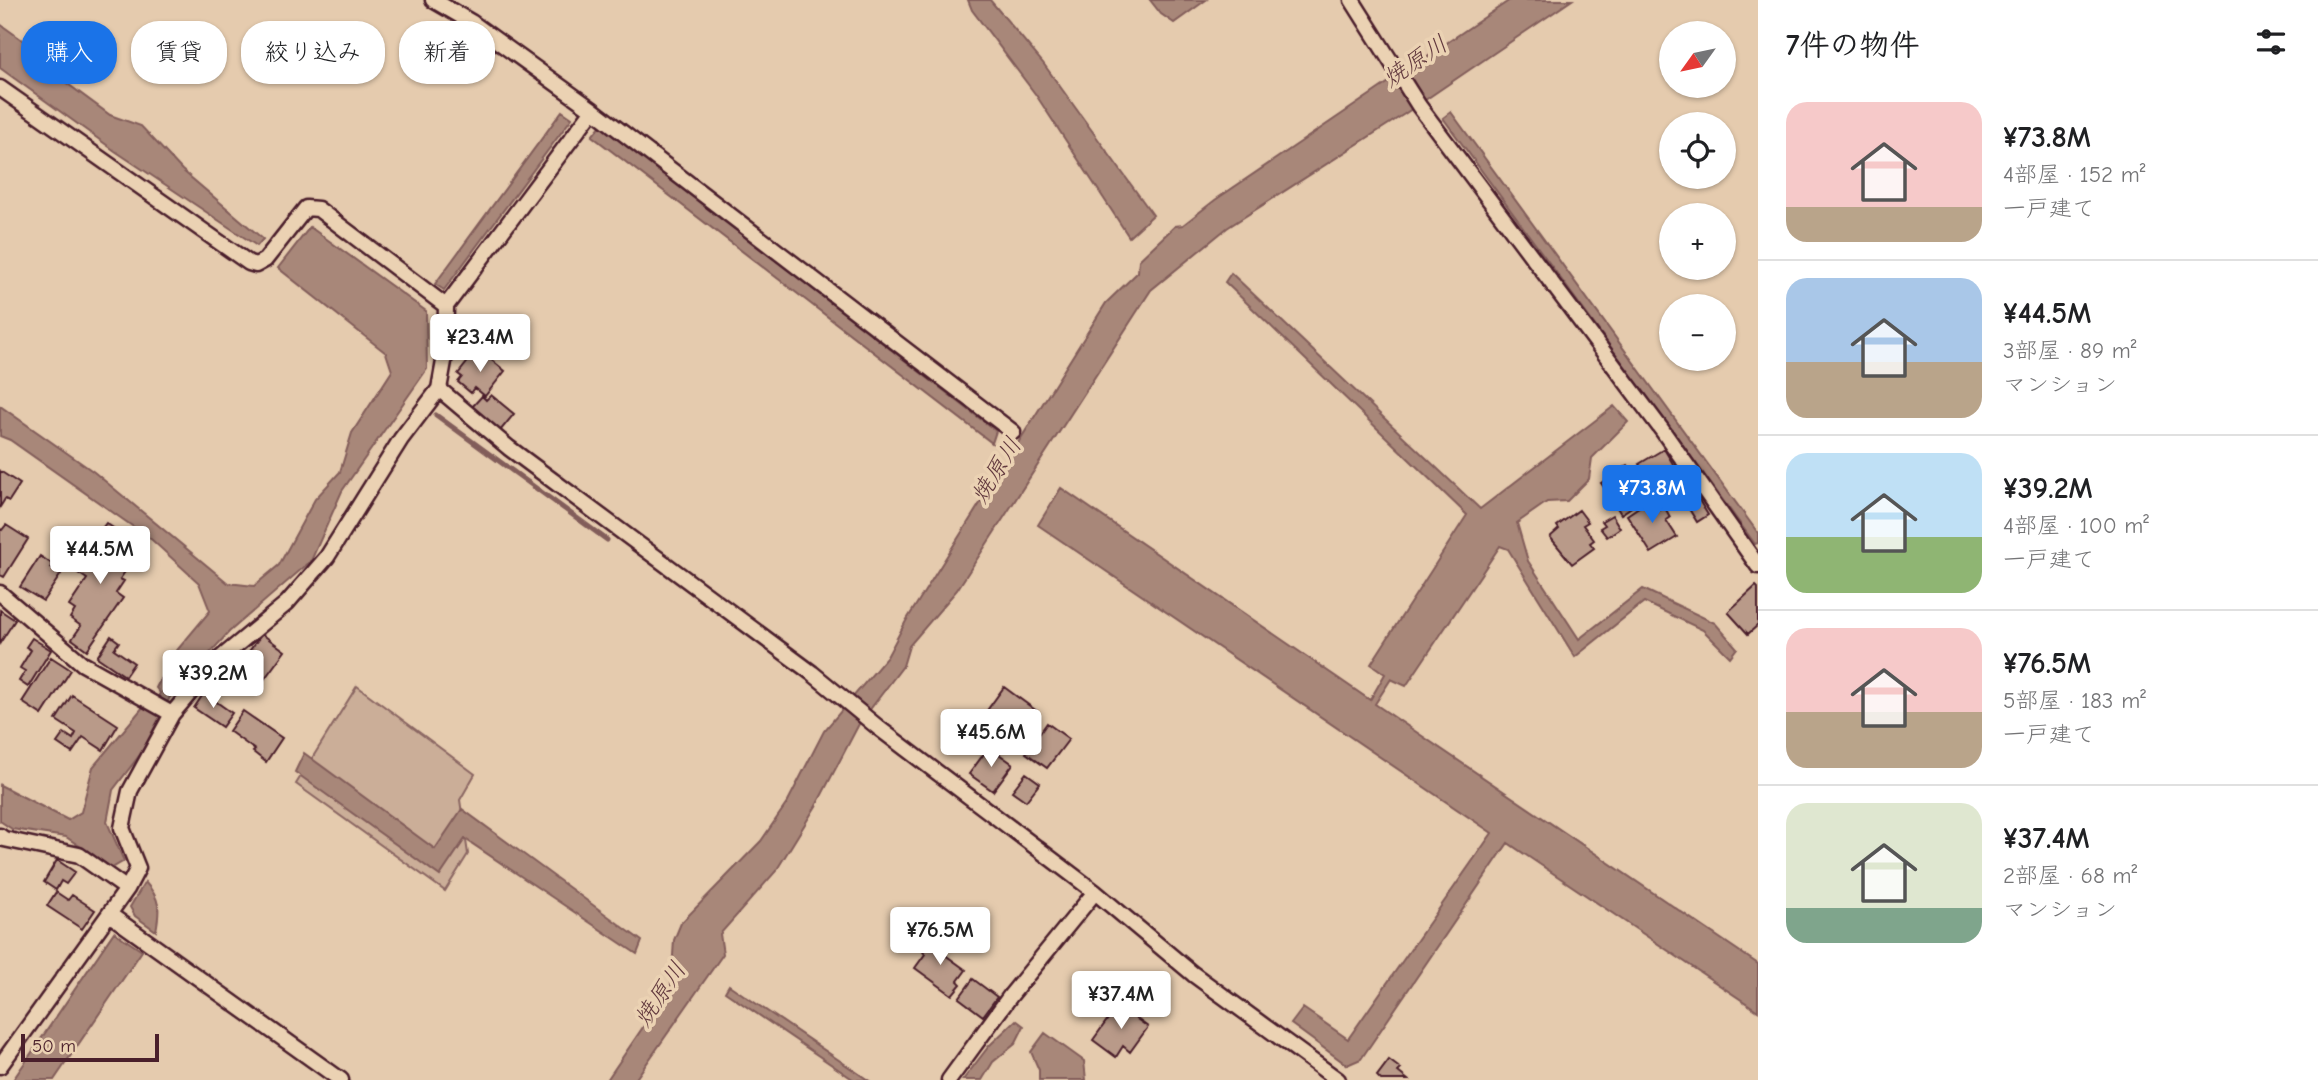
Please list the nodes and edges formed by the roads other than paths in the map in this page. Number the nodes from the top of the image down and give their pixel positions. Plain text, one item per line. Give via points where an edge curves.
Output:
1 (433, 0) edge
2 (1352, 0) edge
3 (0, 88) edge
4 (593, 110) junction
5 (446, 306) junction
6 (439, 389) junction
7 (1013, 432) dead end
8 (1758, 566) edge
9 (0, 593) edge
10 (169, 712) junction
11 (0, 836) edge
12 (127, 889) junction
13 (1096, 892) junction
14 (109, 914) junction
15 (0, 1066) edge
16 (341, 1080) edge
17 (949, 1080) edge
18 (1338, 1080) edge

1 - 4 street
2 - 8 street via 1419,106
3 - 5 street via 249,263 265,260 306,208 318,209
4 - 5 street
4 - 7 street
5 - 6 street
6 - 10 street via 401,439 327,557 287,603 216,662
6 - 13 street via 509,448
9 - 10 street via 83,664
10 - 12 street via 130,792 122,828 138,868
11 - 12 street via 79,855
12 - 14 street
13 - 17 street
13 - 18 street via 1193,974
14 - 15 street
14 - 16 street

